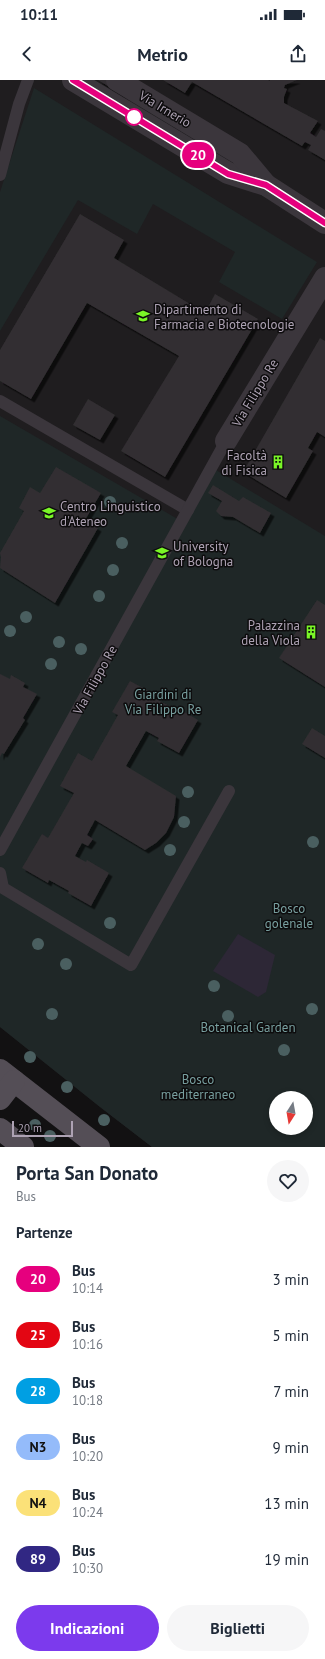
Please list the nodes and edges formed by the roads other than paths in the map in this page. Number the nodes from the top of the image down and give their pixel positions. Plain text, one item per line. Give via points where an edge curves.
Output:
1 (28, 80) edge
2 (73, 80) edge
3 (117, 80) edge
4 (0, 175) edge
5 (266, 185) junction
6 (325, 223) edge
7 (325, 278) edge
8 (0, 400) edge
9 (226, 441) joint
10 (188, 510) junction
11 (229, 791) dead end
12 (0, 850) edge
13 (0, 873) edge
14 (7, 1075) edge
15 (0, 1098) edge
16 (0, 1129) edge
17 (23, 1147) edge
18 (99, 1147) edge

1 - 4 lane
2 - 5 street, Via Irnerio via 228,174
3 - 5 street, Via Irnerio via 240,154
5 - 6 street, Via Irnerio
7 - 9 street, Via Filippo Re
8 - 10 lane
9 - 10 lane, Via Filippo Re
10 - 12 lane, Via Filippo Re
11 - 13 lane via 131,965 3,888
14 - 15 main road
14 - 18 main road
16 - 17 main road

